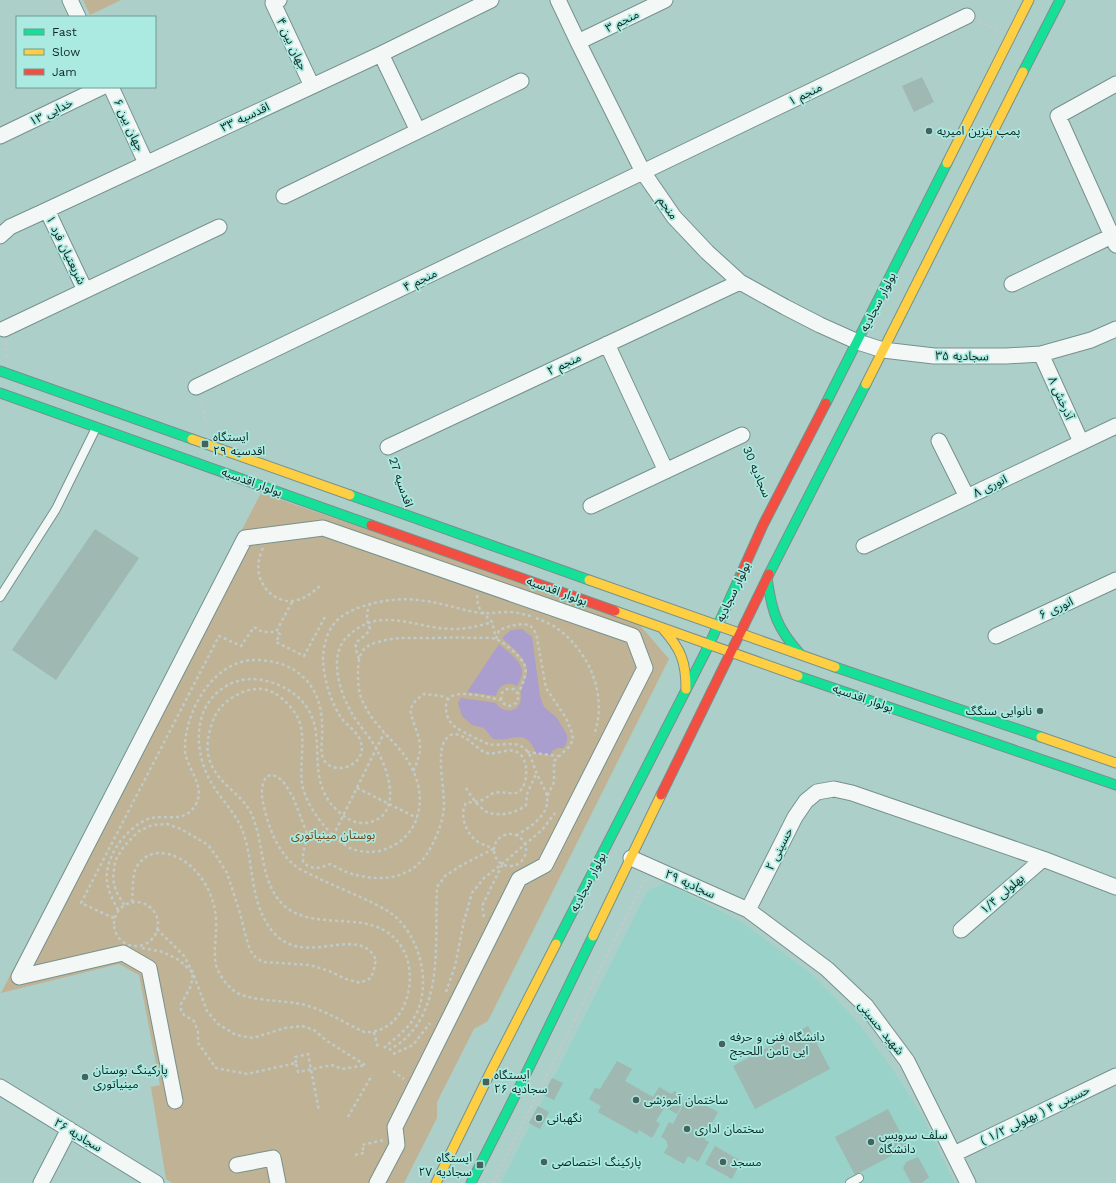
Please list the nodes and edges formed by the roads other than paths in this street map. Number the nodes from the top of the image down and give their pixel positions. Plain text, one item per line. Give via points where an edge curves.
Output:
1 (70, 0) edge
2 (491, 0) edge
3 (558, 0) edge
4 (665, 0) edge
5 (1029, 0) edge
6 (1060, 0) edge
7 (276, 1) edge
8 (78, 16) edge
9 (967, 16) road end
10 (578, 42) junction
11 (381, 54) junction
12 (520, 81) dead end
13 (1116, 84) edge
14 (312, 86) junction
15 (100, 88) edge
16 (111, 88) edge
17 (418, 131) junction
18 (0, 136) edge
19 (146, 163) junction
20 (644, 172) junction
21 (284, 196) dead end
22 (47, 210) junction
23 (218, 227) dead end
24 (0, 236) edge
25 (1115, 239) edge
26 (740, 282) junction
27 (1012, 284) dead end
28 (85, 290) junction
29 (4, 329) road end
30 (1116, 329) edge
31 (858, 342) junction
32 (607, 344) junction
33 (883, 350) junction
34 (1041, 354) junction
35 (4, 372) edge
36 (196, 387) road end
37 (0, 392) edge
38 (1116, 426) edge
39 (96, 427) junction
40 (742, 435) road end
41 (940, 441) dead end
42 (1081, 442) junction
43 (388, 447) road end
44 (666, 471) junction
45 (967, 497) junction
46 (591, 506) dead end
47 (864, 546) dead end
48 (767, 578) junction
49 (1116, 580) edge
50 (0, 597) edge
51 (717, 626) junction
52 (663, 629) junction
53 (739, 634) junction
54 (996, 636) dead end
55 (709, 645) junction
56 (731, 653) junction
57 (800, 655) junction
58 (686, 689) junction
59 (1116, 763) edge
60 (1116, 785) edge
61 (631, 858) junction
62 (1043, 859) junction
63 (1116, 887) edge
64 (748, 910) junction
65 (961, 930) dead end
66 (1116, 1076) edge
67 (0, 1087) edge
68 (175, 1101) dead end
69 (69, 1129) junction
70 (954, 1154) junction
71 (237, 1165) dead end
72 (859, 1178) dead end
73 (41, 1183) edge
74 (156, 1183) edge
75 (278, 1183) edge
76 (377, 1183) edge
77 (436, 1183) edge
78 (471, 1183) edge
79 (850, 1183) edge
80 (968, 1183) edge

1 - 8 street
2 - 11 street, اقدسیه ۳۳
3 - 10 street, منجم
4 - 10 street, منجم ۳
5 - 31 main road, بولوار سجادیه
6 - 33 main road, بولوار سجادیه
7 - 14 street, جهان بین ۴
9 - 20 street, منجم ۱
10 - 20 street, منجم
11 - 14 street, اقدسیه ۳۳
11 - 17 street
12 - 17 street
13 - 25 street via 1058,116
14 - 19 street, اقدسیه ۳۳
15 - 18 street, خدایی ۱۳
16 - 19 street, جهان بین ۶
17 - 21 street
19 - 22 street, اقدسیه ۳۳
20 - 26 street, منجم via 674,217
20 - 36 street, منجم ۴
22 - 24 street, اقدسیه ۳۳ via 10,227
22 - 28 street, شریعتیان فرد ۱
23 - 28 street
25 - 27 street
26 - 31 street, منجم via 785,308
26 - 32 street, منجم ۲
28 - 29 street
30 - 34 street, سجادیه ۳۵ via 1091,340
31 - 33 street, سجادیه ۳۵
31 - 51 main road, بولوار سجادیه via 772,508
32 - 43 street, منجم ۲
32 - 44 street
33 - 34 street, سجادیه ۳۵ via 934,356
33 - 48 main road, بولوار سجادیه
34 - 42 street, آذرخش ۸
35 - 51 main road, بولوار اقدسیه
37 - 39 main road, بولوار اقدسیه
38 - 42 street, انوری ۸
39 - 50 lane via 56,509
39 - 52 main road, بولوار اقدسیه
40 - 44 street
41 - 45 street
42 - 45 street, انوری ۸
44 - 46 street
45 - 47 street, انوری ۸
48 - 53 main road, بولوار سجادیه
48 - 57 main road via 775,622
49 - 54 street, انوری ۶
51 - 53 main road, بولوار اقدسیه
51 - 55 main road, بولوار سجادیه
52 - 55 main road, بولوار اقدسیه
52 - 58 main road via 681,653 687,671
53 - 56 main road, بولوار سجادیه
53 - 57 main road, بولوار اقدسیه
55 - 56 main road, بولوار اقدسیه
55 - 58 main road, بولوار سجادیه
56 - 60 main road, بولوار اقدسیه
56 - 61 main road, بولوار سجادیه
57 - 59 main road, بولوار اقدسیه
58 - 77 main road, بولوار سجادیه
61 - 64 street, سجادیه ۲۹
61 - 78 main road, بولوار سجادیه
62 - 63 street
62 - 64 street, حسینی ۲ via 834,789 817,792 806,800
62 - 65 street, بهلولی ۱/۴
64 - 70 street, شهید حسینی via 827,969 866,1006 907,1061
66 - 70 street, حسینی ۴ ( بهلولی ۱/۲ )
67 - 69 street, سجادیه ۲۶
68 - 76 street via 149,968 123,953 19,977 245,538 323,528 633,636 645,668 545,865 518,879 395,1127 397,1145
69 - 73 street
69 - 74 street, سجادیه ۲۶
70 - 80 street, شهید حسینی
71 - 75 street via 273,1158
72 - 79 lane

